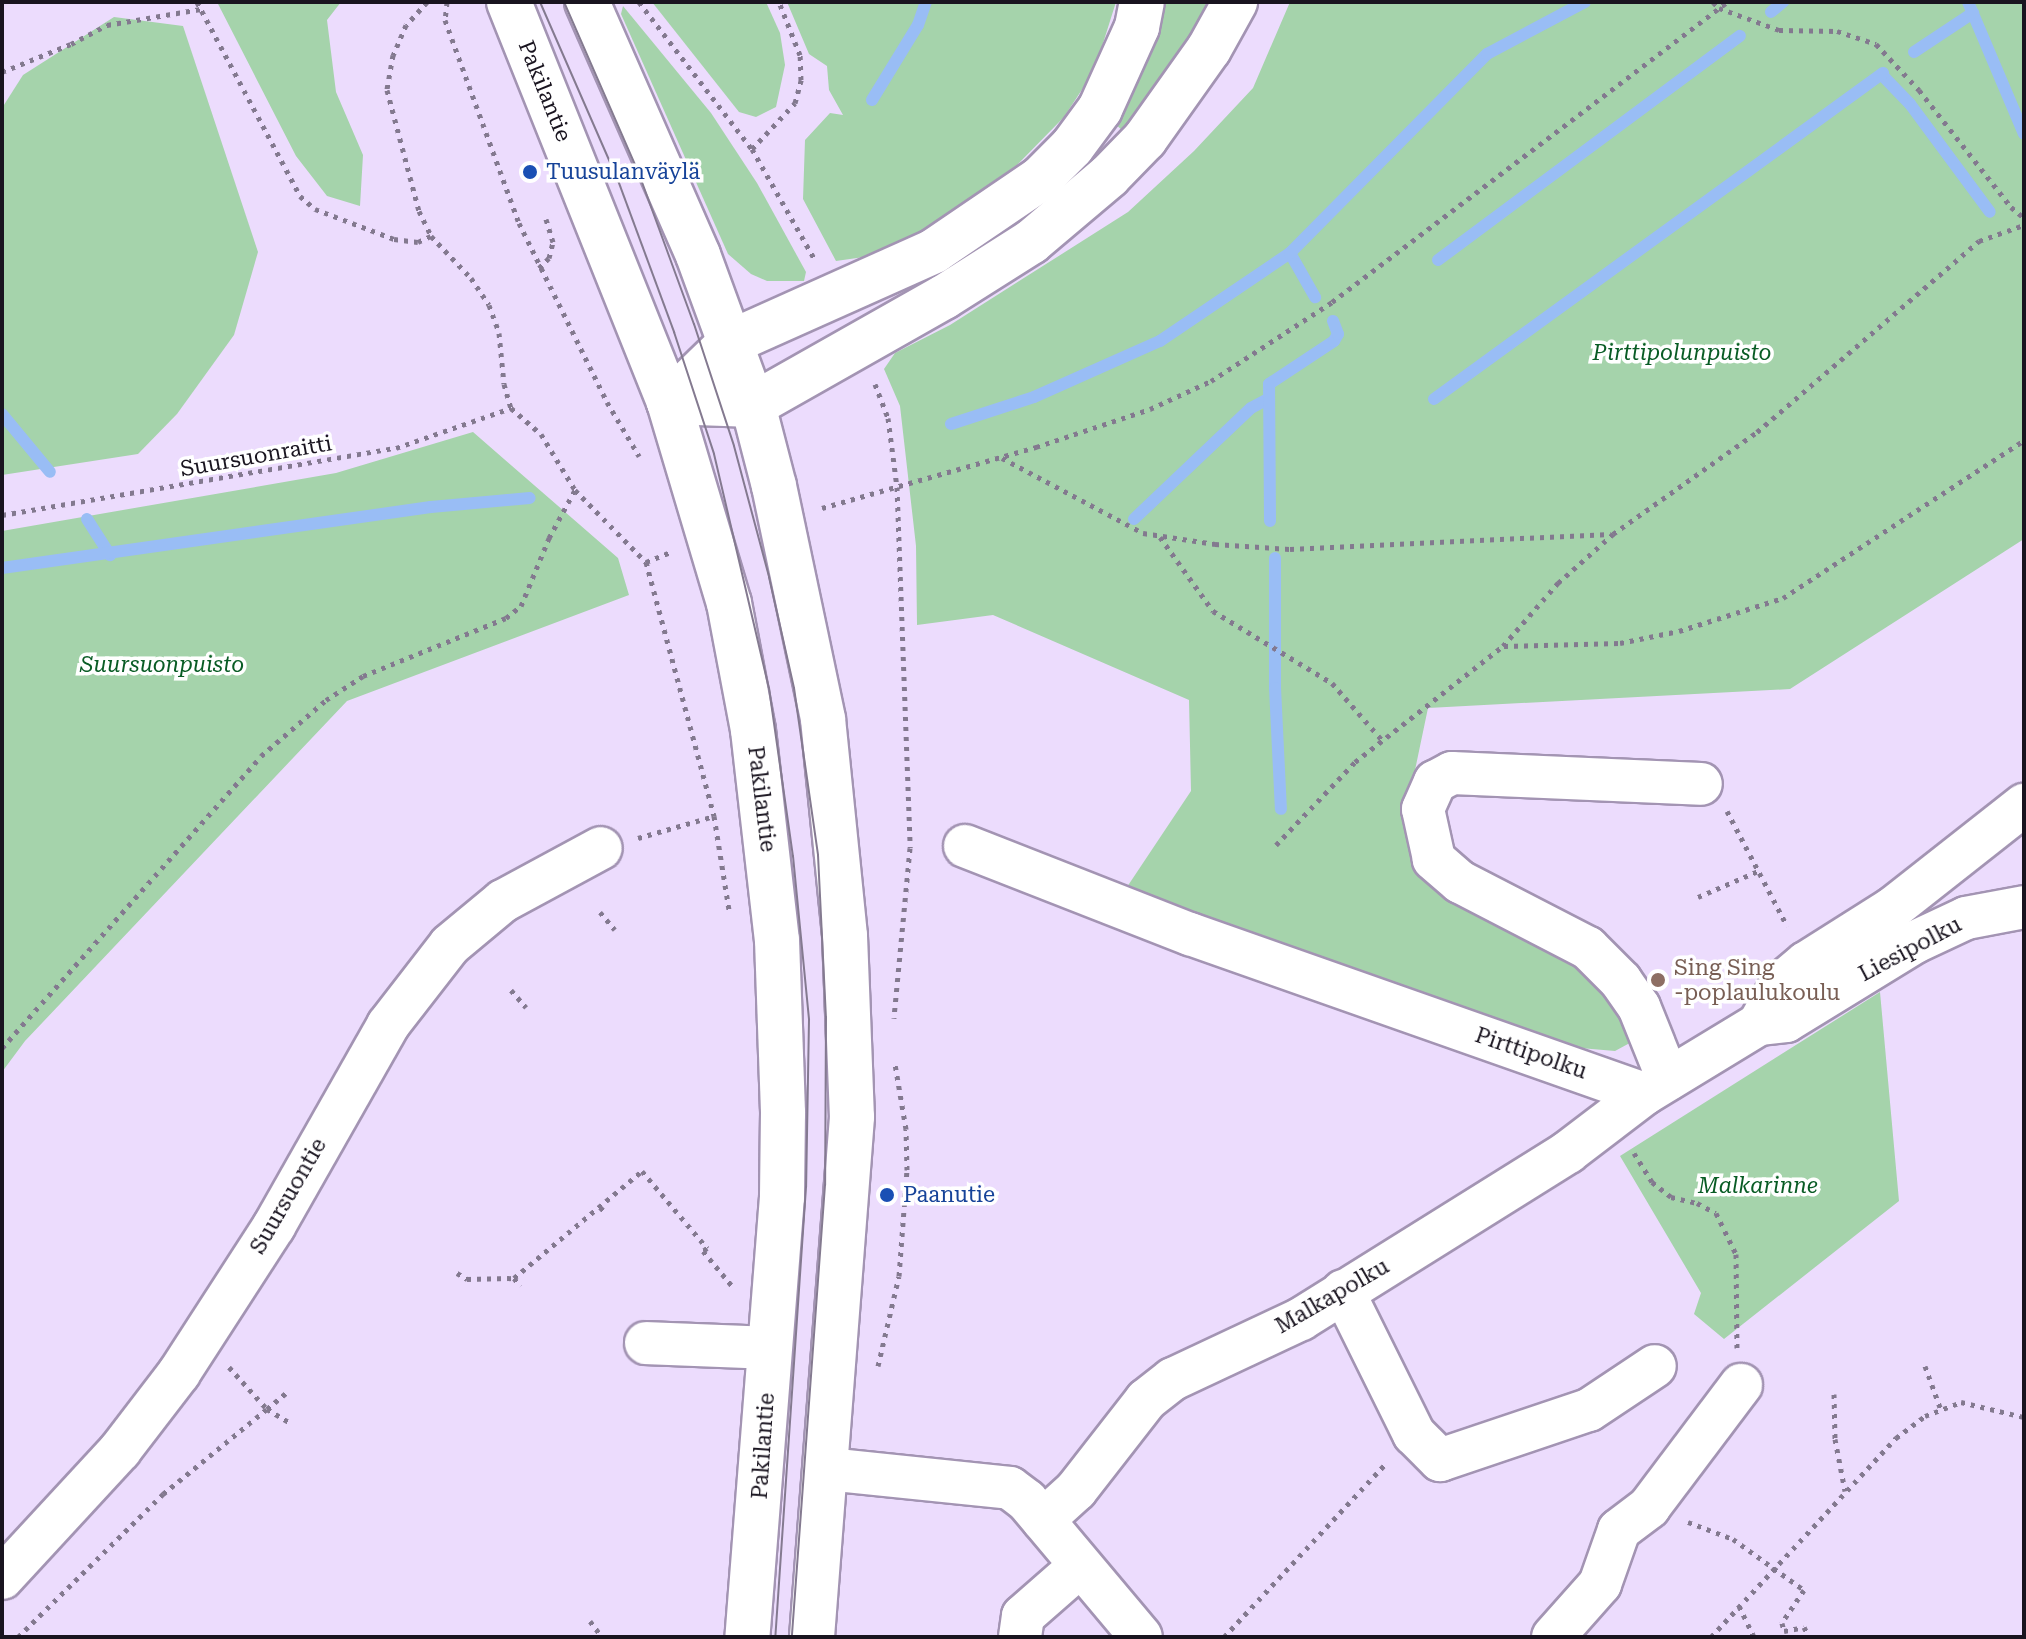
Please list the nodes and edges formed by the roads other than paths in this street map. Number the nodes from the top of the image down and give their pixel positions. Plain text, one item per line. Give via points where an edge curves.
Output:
1 (509, 2) edge
2 (587, 2) edge
3 (1142, 2) edge
4 (1235, 2) edge
5 (731, 342) junction
6 (669, 402) junction
7 (753, 405) junction
8 (1701, 784) road end
9 (2024, 805) edge
10 (965, 846) dead end
11 (601, 848) road end
12 (2024, 907) edge
13 (1759, 1024) junction
14 (1656, 1086) junction
15 (1343, 1291) junction
16 (646, 1343) dead end
17 (770, 1348) junction
18 (1655, 1366) dead end
19 (1741, 1385) road end
20 (827, 1469) junction
21 (1043, 1520) junction
22 (1079, 1567) junction
23 (2, 1578) edge
24 (747, 1637) edge
25 (812, 1637) edge
26 (1020, 1637) edge
27 (1141, 1637) edge
28 (1553, 1637) edge

1 - 6 main road, Pakilantie
2 - 5 main road
3 - 5 main road via 1137,27 1100,109 1040,179 934,251
4 - 7 main road via 1209,49 1145,139 1067,214 994,267
5 - 6 main road
5 - 7 main road
6 - 7 main road
6 - 17 main road, Pakilantie via 729,603 768,846 783,1113
7 - 20 main road via 823,719 845,936 852,1117
8 - 14 street via 1452,773 1435,782 1423,809 1434,859 1460,882 1588,948 1621,981 1639,1007
9 - 13 street via 1893,908 1806,963 1782,983
10 - 14 street, Pirttipolku via 1190,934
11 - 23 street, Suursuontie via 503,901 450,945 388,1025 274,1226 197,1344 120,1450
12 - 13 street, Liesipolku via 1966,918 1915,942 1786,1021
13 - 14 street
14 - 15 street, Malkapolku via 1568,1152
15 - 18 street via 1414,1434 1440,1460 1589,1410
15 - 21 street, Malkapolku via 1301,1319 1173,1379 1146,1400 1076,1490
16 - 17 street
17 - 24 main road, Pakilantie
19 - 28 street via 1649,1507 1619,1530 1600,1584
20 - 21 street via 1010,1488
20 - 25 main road
21 - 22 street
22 - 26 street via 1023,1616
22 - 27 street

